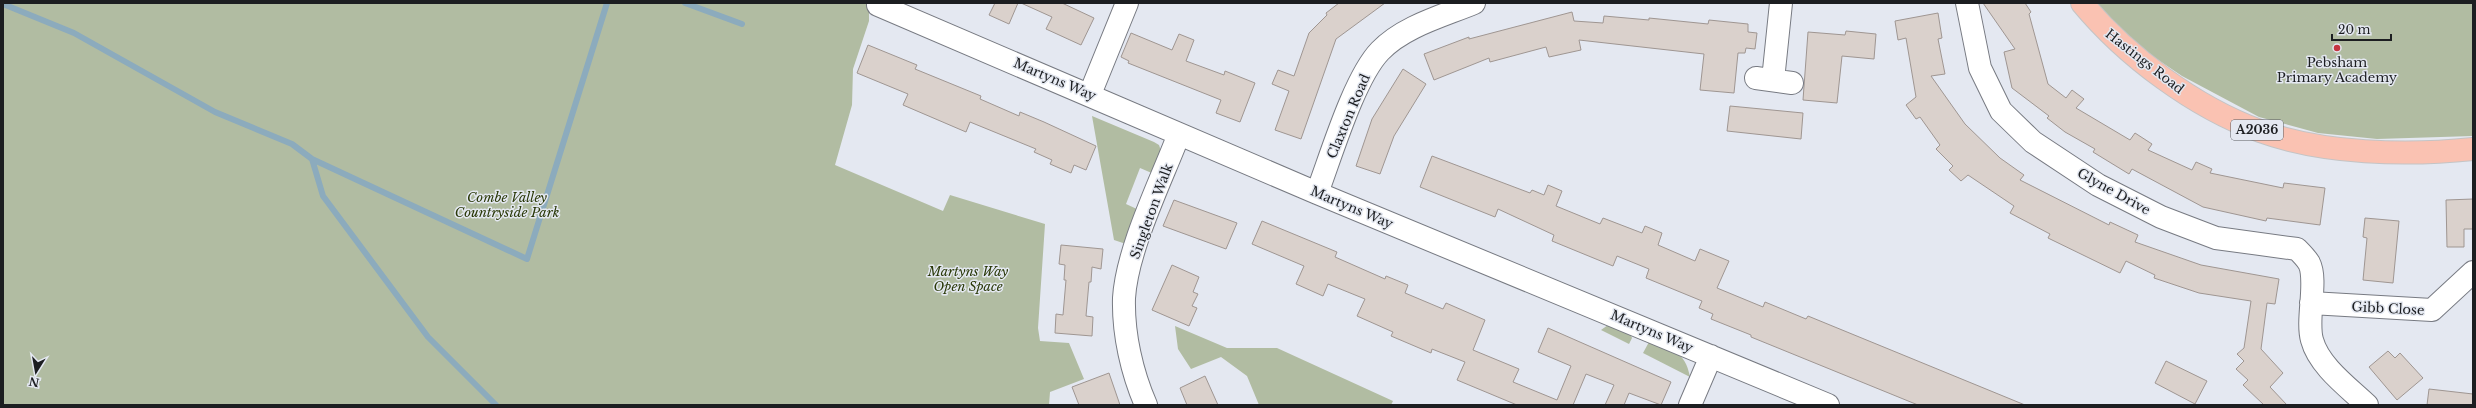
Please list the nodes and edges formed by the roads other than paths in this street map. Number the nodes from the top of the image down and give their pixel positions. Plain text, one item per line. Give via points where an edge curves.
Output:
1 (1128, 3) edge
2 (1474, 3) edge
3 (1782, 3) edge
4 (1967, 3) edge
5 (2082, 3) edge
6 (878, 4) dead end
7 (1774, 80) dead end
8 (1090, 94) junction
9 (1179, 134) junction
10 (2473, 149) edge
11 (1317, 192) junction
12 (2473, 272) edge
13 (2311, 304) junction
14 (1711, 356) junction
15 (1146, 405) edge
16 (1690, 405) edge
17 (1828, 405) edge
18 (2367, 405) edge

1 - 8 street
2 - 11 street, Claxton Road via 1412,28 1380,51 1360,81
3 - 7 street
4 - 13 street, Glyne Drive via 1980,68 2001,111 2033,142 2098,185 2161,217 2216,238 2297,249 2310,264
5 - 10 main road, Hastings Road / A2036 via 2103,28 2175,87 2216,111 2260,131 2316,145 2373,152
6 - 8 street, Martyns Way
8 - 9 street, Martyns Way
9 - 11 street, Martyns Way
9 - 15 street, Singleton Walk via 1132,254 1124,298 1128,345
11 - 14 street, Martyns Way
12 - 13 street, Gibb Close via 2432,310
13 - 18 street, Glyne Drive via 2309,322 2318,354
14 - 16 street
14 - 17 street, Martyns Way

